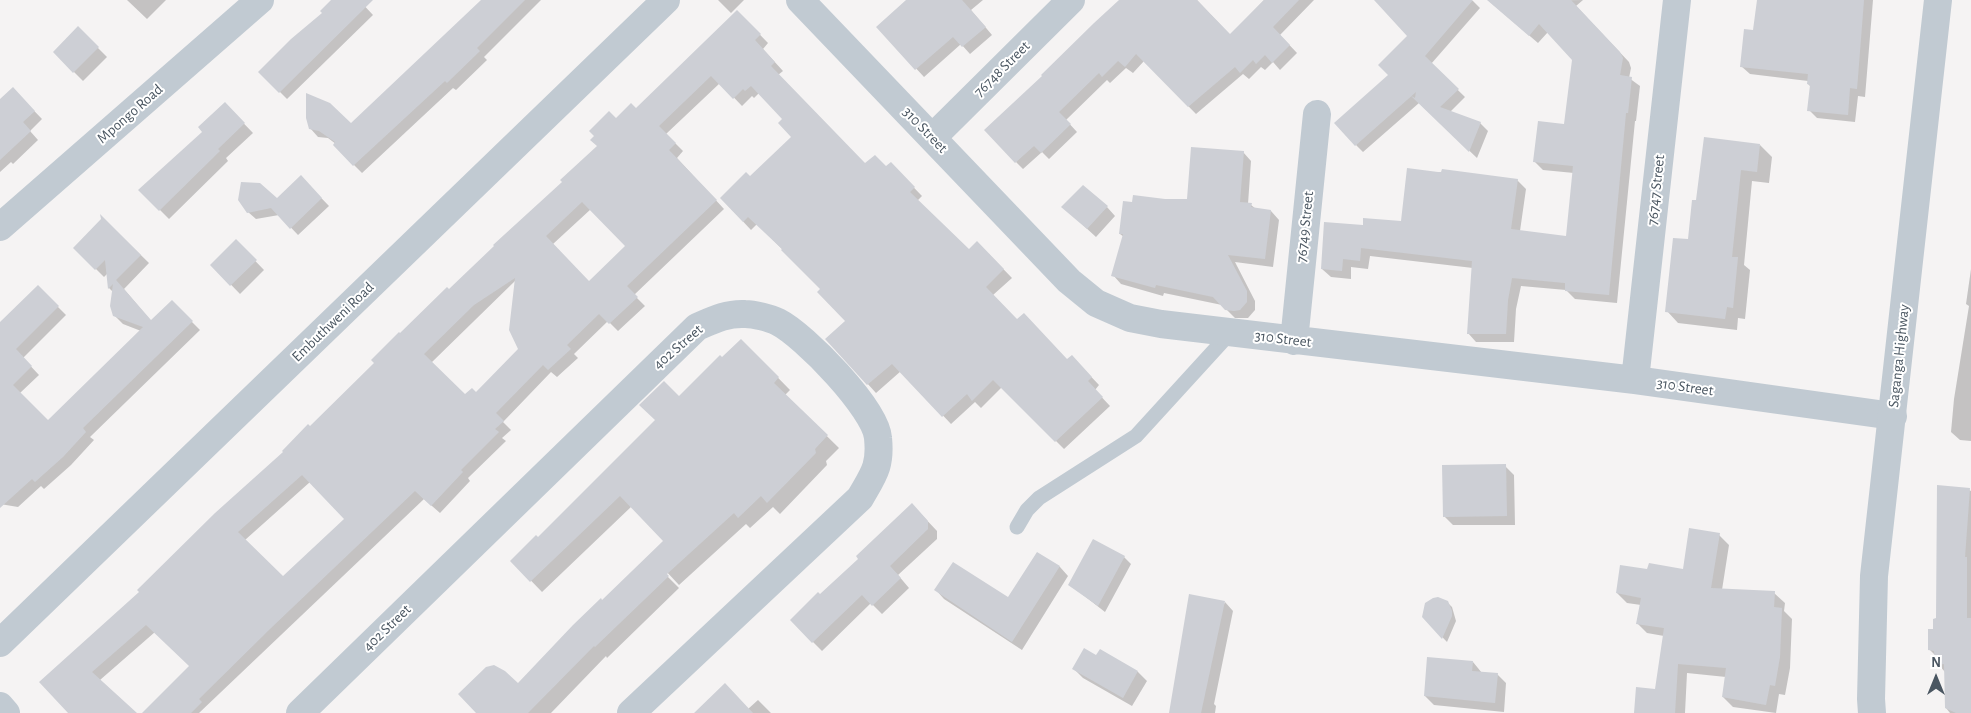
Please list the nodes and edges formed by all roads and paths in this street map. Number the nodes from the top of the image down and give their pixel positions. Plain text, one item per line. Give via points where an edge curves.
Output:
1 (260, 0) edge
2 (666, 0) edge
3 (800, 0) edge
4 (1071, 0) edge
5 (1677, 0) edge
6 (1938, 0) edge
7 (1317, 114) dead end
8 (933, 137) junction
9 (0, 227) edge
10 (1231, 332) junction
11 (1294, 341) junction
12 (1635, 380) junction
13 (1893, 416) junction
14 (1017, 527) dead end
15 (0, 643) edge
16 (0, 706) edge
17 (6, 713) edge
18 (300, 713) edge
19 (631, 713) edge
20 (1872, 713) edge

1 - 9 street, Mpongo Road
2 - 15 street, Embuthweni Road
3 - 8 street, 310 Street
4 - 8 street, 76748 Street
5 - 12 street, 76747 Street
6 - 13 street, Saganga Highway
7 - 11 street, 76749 Street
8 - 10 street, 310 Street via 1069,281 1096,303 1130,318
10 - 11 street, 310 Street
10 - 14 lane via 1136,436 1039,498
11 - 12 street, 310 Street
12 - 13 street, 310 Street
13 - 20 street, Saganga Highway via 1874,576
16 - 17 street
18 - 19 street, 402 Street via 698,327 721,316 746,313 778,322 835,371 865,408 878,436 878,467 860,498

